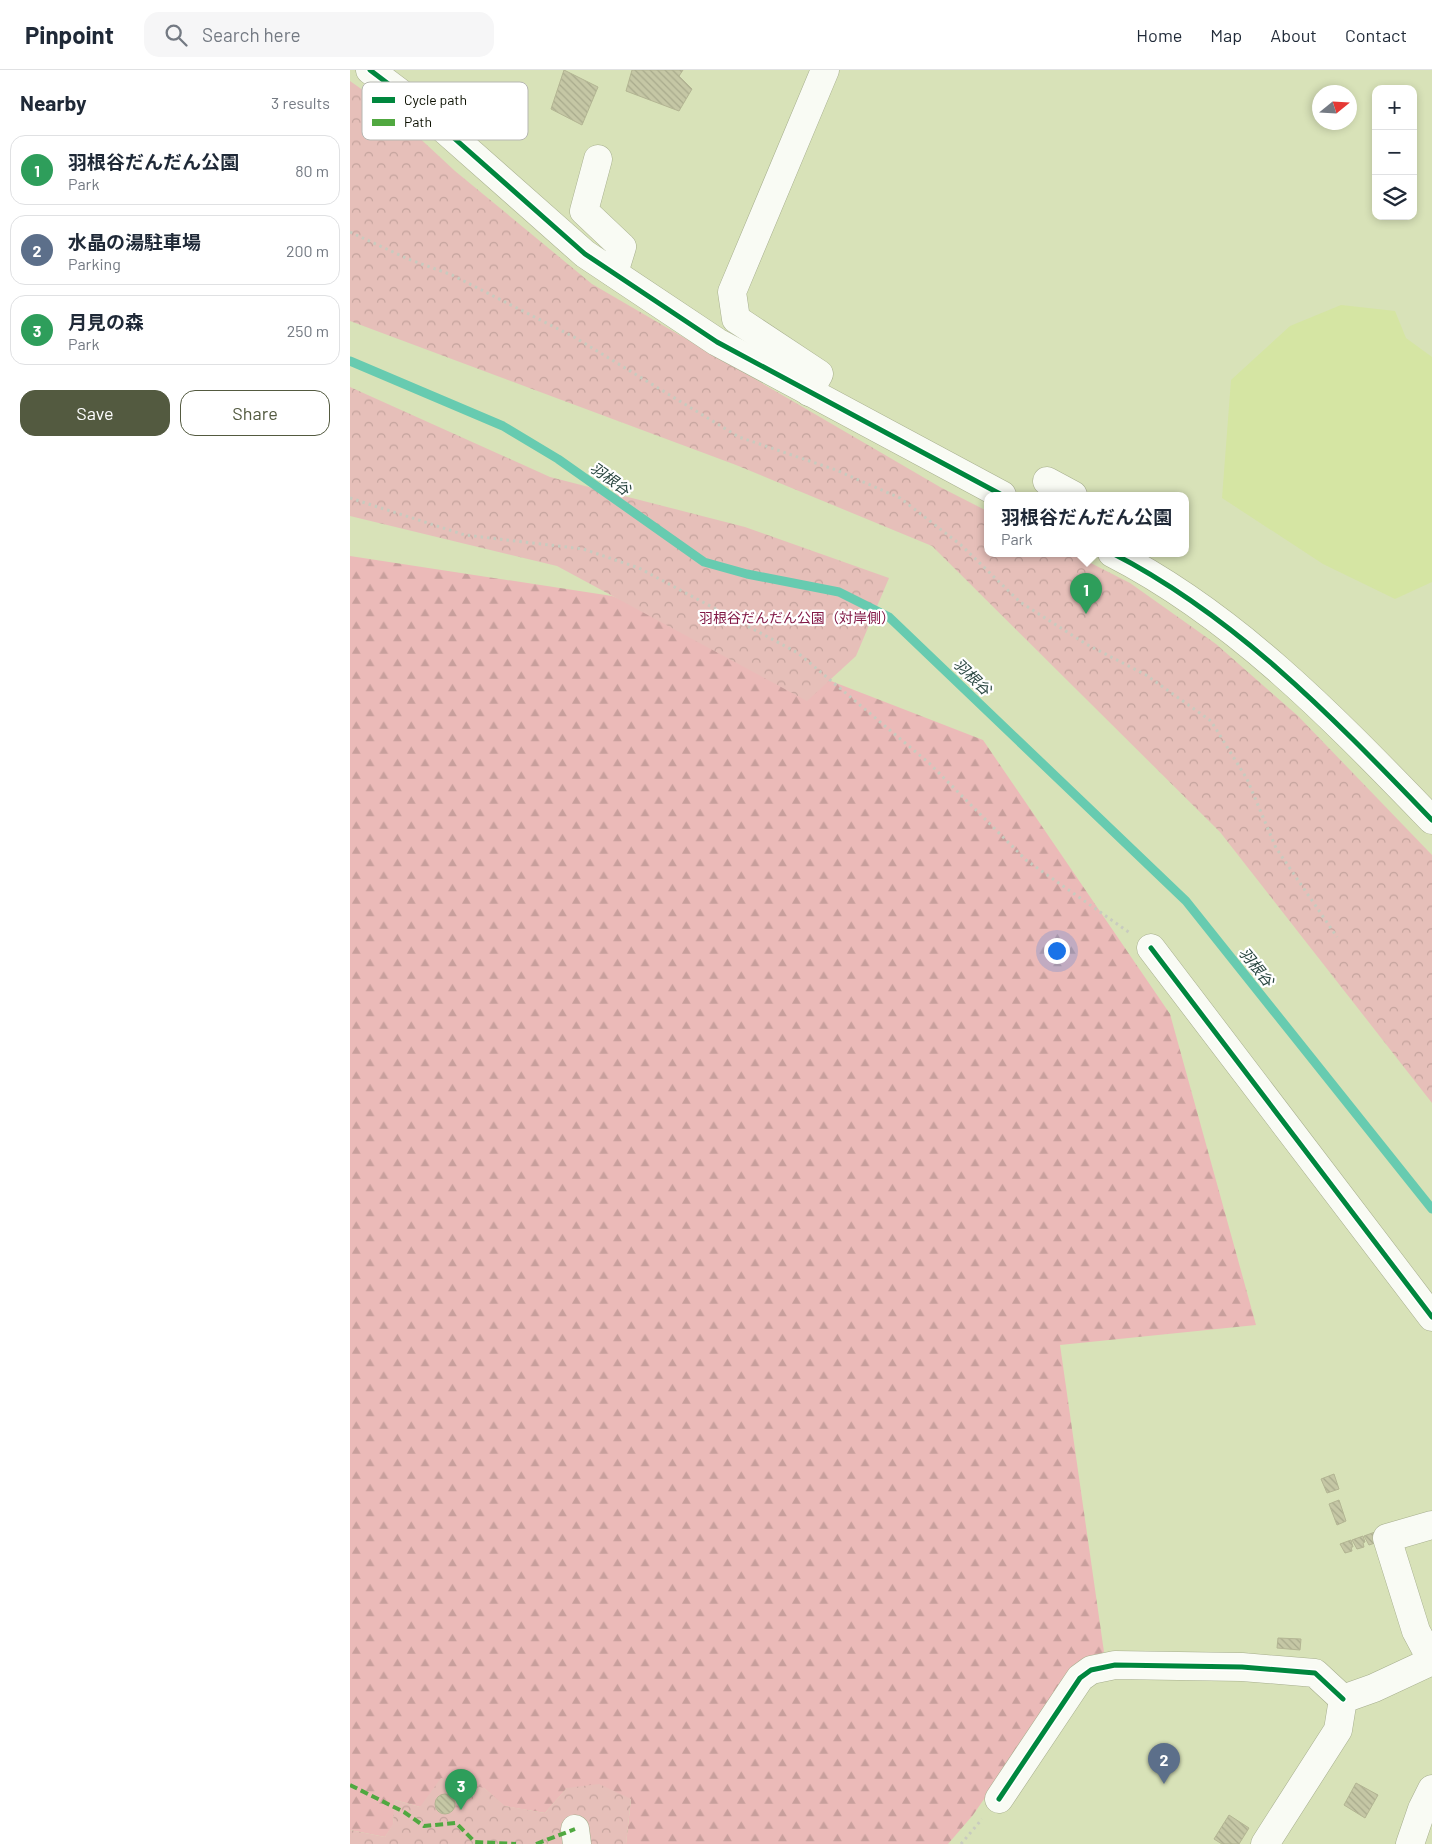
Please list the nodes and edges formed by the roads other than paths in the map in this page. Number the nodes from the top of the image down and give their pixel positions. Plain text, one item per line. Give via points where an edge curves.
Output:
1 (370, 70) edge
2 (825, 70) edge
3 (386, 82) edge
4 (456, 140) edge
5 (598, 159) dead end
6 (614, 273) junction
7 (808, 392) junction
8 (1047, 481) dead end
9 (996, 492) edge
10 (1067, 492) edge
11 (1119, 557) edge
12 (1432, 820) edge
13 (1151, 948) road end
14 (1432, 1317) edge
15 (1432, 1525) edge
16 (1432, 1661) edge
17 (1343, 1698) junction
18 (1432, 1789) edge
19 (999, 1799) dead end
20 (1266, 1844) edge
21 (1410, 1844) edge

1 - 3 street
2 - 7 street via 732,292 736,319 820,374
4 - 6 street via 585,254
5 - 6 street via 584,211 622,247
6 - 7 street via 717,342
7 - 9 street
8 - 10 street
11 - 12 street via 1197,604 1274,665
13 - 14 street
15 - 16 street via 1387,1538 1416,1631
16 - 17 street via 1374,1688
17 - 19 street via 1315,1673 1242,1667 1115,1665 1091,1670 1080,1678
17 - 20 street via 1338,1730
18 - 21 street

